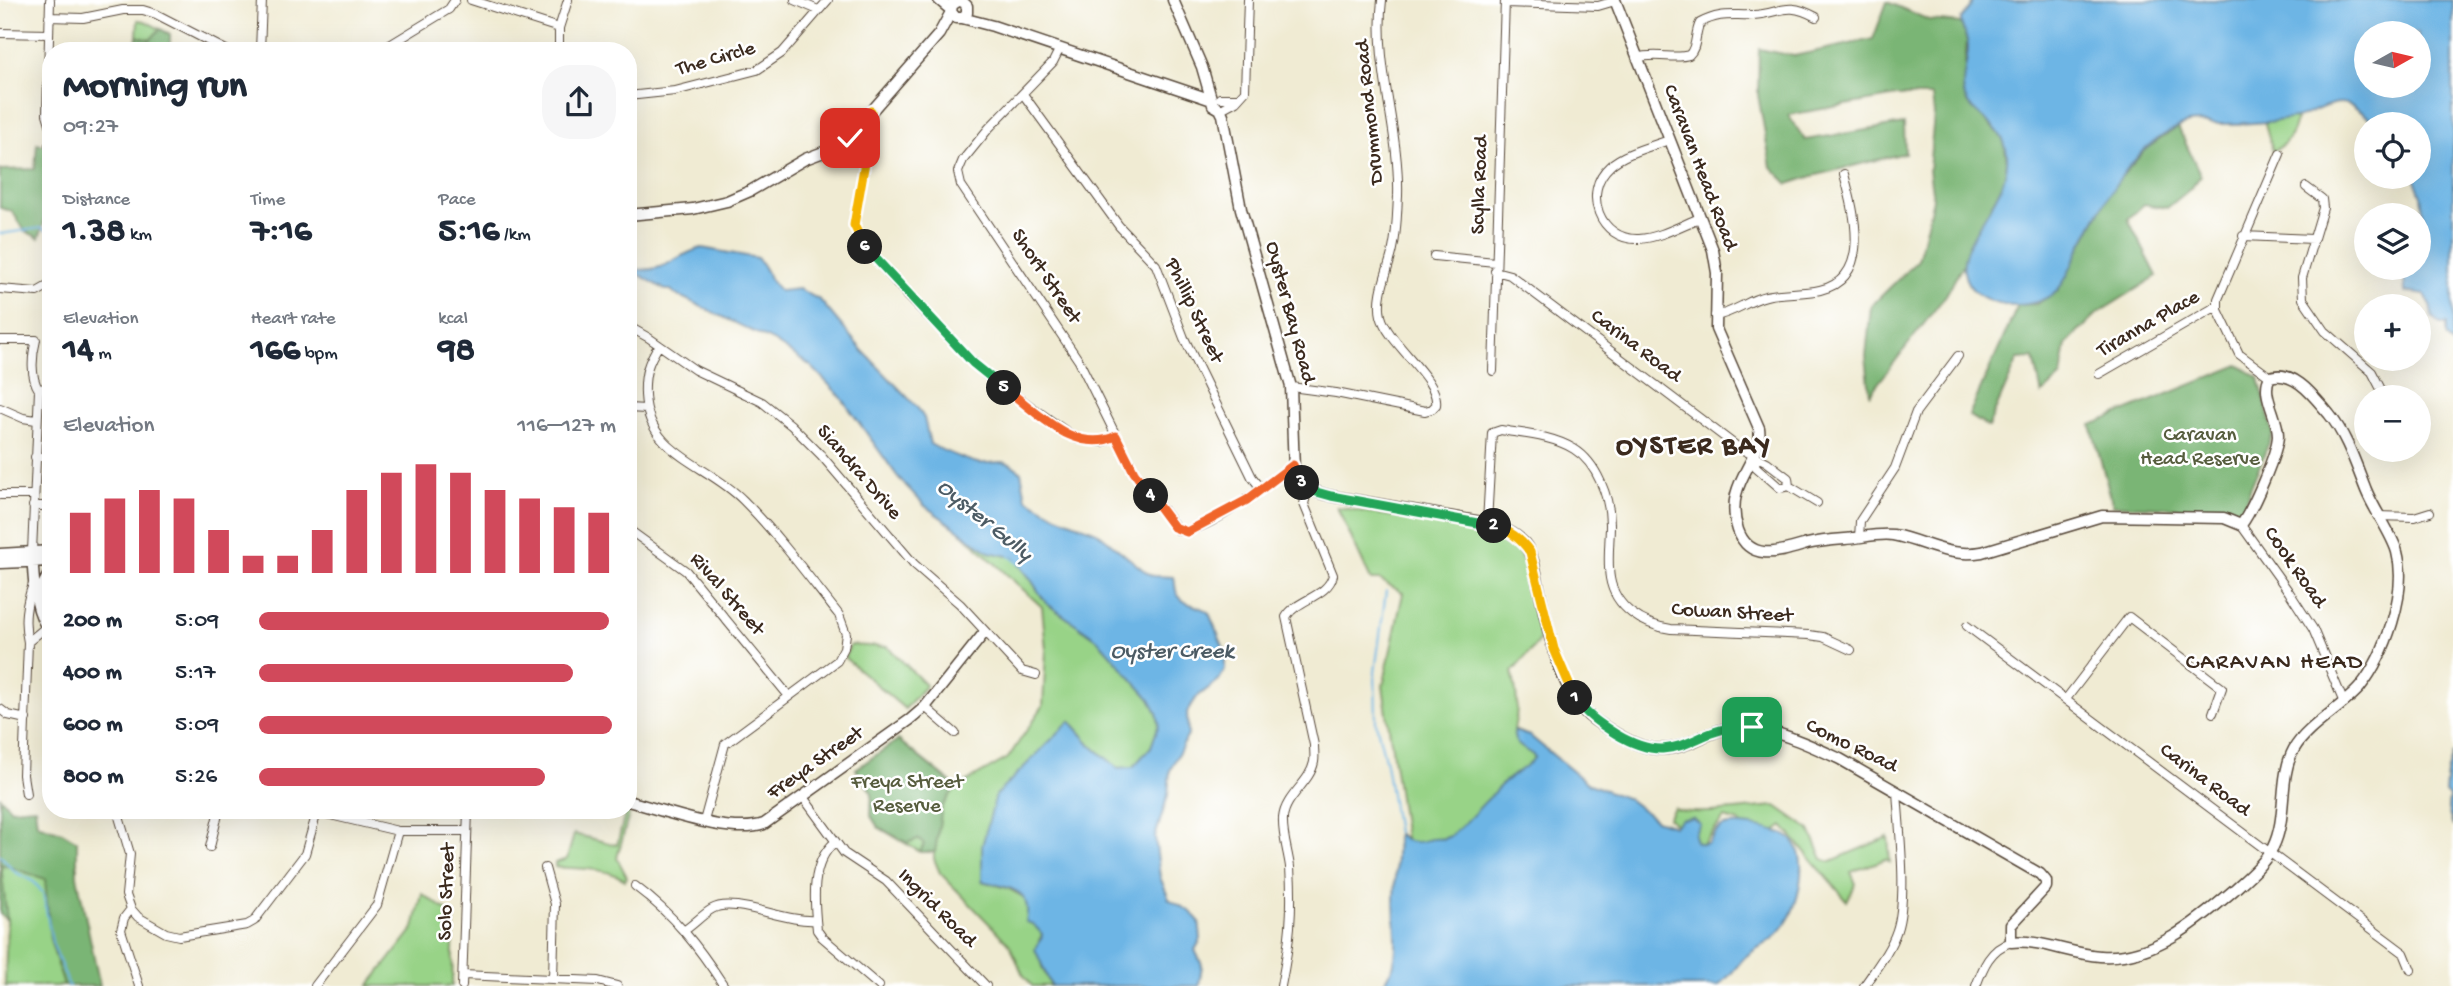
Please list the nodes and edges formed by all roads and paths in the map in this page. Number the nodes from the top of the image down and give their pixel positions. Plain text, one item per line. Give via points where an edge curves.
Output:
1 (50, 0) edge
2 (262, 0) edge
3 (455, 0) edge
4 (471, 0) edge
5 (568, 0) edge
6 (796, 0) edge
7 (828, 0) edge
8 (939, 0) edge
9 (1173, 0) edge
10 (1248, 0) edge
11 (1382, 0) edge
12 (1505, 1) edge
13 (1615, 1) edge
14 (960, 7) edge
15 (818, 10) junction
16 (49, 17) junction
17 (1816, 17) dead end
18 (559, 28) junction
19 (0, 33) edge
20 (49, 34) junction
21 (49, 42) edge
22 (210, 42) edge
23 (260, 42) edge
24 (395, 42) edge
25 (559, 42) edge
26 (1060, 48) junction
27 (1636, 58) junction
28 (1202, 68) junction
29 (1186, 91) junction
30 (1023, 94) junction
31 (637, 95) edge
32 (1217, 102) junction
33 (871, 111) junction
34 (865, 128) junction
35 (1669, 139) junction
36 (850, 147) junction
37 (863, 149) junction
38 (2280, 155) dead end
39 (784, 173) junction
40 (1844, 174) dead end
41 (2306, 187) dead end
42 (637, 214) edge
43 (1700, 218) junction
44 (2243, 236) junction
45 (2314, 239) junction
46 (1434, 256) dead end
47 (1495, 262) junction
48 (1495, 271) junction
49 (0, 289) edge
50 (42, 289) edge
51 (2217, 306) junction
52 (1715, 316) junction
53 (637, 332) edge
54 (0, 341) edge
55 (659, 345) junction
56 (1958, 356) dead end
57 (1493, 371) dead end
58 (2099, 374) dead end
59 (2270, 377) junction
60 (2379, 385) edge
61 (1291, 387) junction
62 (42, 389) edge
63 (39, 390) junction
64 (0, 408) edge
65 (637, 408) edge
66 (646, 409) junction
67 (36, 420) junction
68 (1116, 436) junction
69 (1753, 455) junction
70 (35, 457) junction
71 (42, 457) edge
72 (1293, 465) junction
73 (1261, 488) junction
74 (1308, 488) junction
75 (0, 495) edge
76 (33, 495) junction
77 (1817, 503) dead end
78 (33, 506) junction
79 (42, 506) edge
80 (2430, 512) dead end
81 (2378, 516) junction
82 (1487, 523) junction
83 (2241, 525) junction
84 (637, 536) edge
85 (1859, 538) junction
86 (0, 554) edge
87 (42, 554) edge
88 (32, 557) junction
89 (42, 559) edge
90 (0, 563) edge
91 (34, 581) junction
92 (42, 609) edge
93 (1967, 626) dead end
94 (42, 631) edge
95 (984, 633) junction
96 (28, 642) junction
97 (1851, 650) dead end
98 (1037, 675) dead end
99 (788, 695) junction
100 (2066, 699) junction
101 (2344, 703) junction
102 (925, 707) junction
103 (0, 709) edge
104 (2213, 713) dead end
105 (26, 719) junction
106 (955, 733) dead end
107 (1897, 791) junction
108 (26, 794) dead end
109 (803, 797) junction
110 (637, 803) edge
111 (120, 819) edge
112 (217, 819) edge
113 (312, 819) edge
114 (347, 819) edge
115 (468, 819) edge
116 (704, 821) junction
117 (398, 831) junction
118 (467, 831) junction
119 (835, 842) junction
120 (210, 847) dead end
121 (2270, 852) junction
122 (545, 869) dead end
123 (635, 886) dead end
124 (131, 909) junction
125 (816, 920) junction
126 (685, 930) junction
127 (2011, 942) junction
128 (2411, 970) dead end
129 (463, 975) junction
130 (553, 979) junction
131 (139, 986) edge
132 (315, 986) edge
133 (462, 986) edge
134 (617, 986) edge
135 (724, 986) edge
136 (879, 986) edge
137 (986, 986) edge
138 (1281, 986) edge
139 (1864, 986) edge
140 (1976, 986) edge

1 - 16 street
2 - 23 street
3 - 24 street via 449,9
4 - 18 street
5 - 18 street
6 - 15 street
7 - 15 street, The Circle
8 - 14 street
9 - 28 street, Oyster Bay Road
10 - 32 street via 1245,87 1240,97
11 - 61 street, Drummond Road via 1380,43 1398,192 1394,245 1380,311 1388,331 1435,391 1436,404 1418,410
12 - 13 street via 1598,6
12 - 47 street, Scylla Road
13 - 27 street, Caravan Head Road
14 - 26 street via 993,26
14 - 33 street
15 - 31 street, The Circle via 763,68
16 - 20 street
16 - 22 street via 83,18 143,10
17 - 27 street via 1786,8 1721,15 1700,23 1689,55
18 - 25 street
19 - 20 street
20 - 21 street
26 - 29 street
26 - 30 street, Short Street via 1054,62
27 - 35 street, Caravan Head Road
28 - 29 street via 1200,81
28 - 32 street, Oyster Bay Road
29 - 32 street
30 - 68 street, Short Street via 962,160 958,179 1079,361
30 - 73 street, Phillip Street via 1119,226 1156,265 1184,338
32 - 61 street, Oyster Bay Road via 1241,209
33 - 34 street
33 - 39 street via 842,145
34 - 36 street
34 - 37 street
35 - 43 street, Caravan Head Road
35 - 43 street via 1610,166 1596,186 1598,212 1615,233 1636,239
36 - 37 street
36 - 39 street
37 - 68 street via 865,162 854,225 862,244 882,268 986,375 1077,439 1102,442
38 - 44 street
39 - 42 street via 739,196 703,207
40 - 52 street via 1856,239 1854,256 1840,281 1821,290 1765,296
41 - 45 street via 2323,203
43 - 52 street, Caravan Head Road via 1716,265
44 - 45 street
44 - 51 street
45 - 60 street via 2301,283 2303,299 2325,331 2372,372
46 - 47 street
47 - 48 street, Scylla Road
48 - 57 street, Scylla Road
48 - 69 street, Carina Road via 1510,275
49 - 50 street
51 - 58 street, Tiranna Place
51 - 59 street via 2239,354
52 - 69 street, Caravan Head Road via 1722,347 1759,428 1760,440
53 - 55 street, Siandra Drive
54 - 63 street via 36,340 34,374
55 - 66 street via 644,374
55 - 95 street, Siandra Drive via 695,370 762,402 791,425 841,476 914,564 960,604
56 - 85 street via 1916,412 1895,468 1860,522
59 - 81 street via 2286,376 2304,387 2332,419
59 - 83 street, Cook Road via 2266,386 2278,440
61 - 72 street, Oyster Bay Road
62 - 63 street
63 - 67 street
64 - 67 street
65 - 66 street
66 - 99 street via 653,429 676,453 740,496 758,515 842,620 846,634 839,658
67 - 70 street
68 - 73 street, Short Street via 1134,472 1182,532 1247,500
69 - 77 street, Carina Road
69 - 85 street, Caravan Head Road via 1738,486 1735,515 1738,531 1751,547 1770,554
70 - 71 street
70 - 76 street
72 - 73 street
72 - 74 street
74 - 82 street, Como Road
74 - 138 street via 1304,504 1333,575 1327,588 1286,617 1315,761 1283,817 1292,916
75 - 76 street
76 - 78 street
78 - 79 street
78 - 88 street
80 - 81 street via 2414,517
81 - 101 street via 2397,554 2397,600 2379,656
82 - 97 street, Cowan Street via 1494,430 1561,443 1582,454 1599,478 1610,517 1611,582 1618,599 1637,618 1671,629 1823,637
82 - 107 street, Como Road via 1514,534 1530,552 1563,673 1579,705 1600,724 1653,750 1676,748 1727,728 1752,727 1825,751
83 - 85 street, Caravan Head Road via 2224,518 2102,516 1963,555 1892,535
83 - 101 street, Cook Road via 2313,629
84 - 99 street, Rival Street via 686,571
86 - 88 street
87 - 88 street
88 - 89 street
88 - 90 street
88 - 91 street
91 - 92 street
91 - 96 street via 26,605
93 - 100 street, Carina Road
94 - 96 street
95 - 98 street, Siandra Drive via 1022,671
95 - 102 street, Freya Street
96 - 105 street
99 - 116 street via 725,744
100 - 104 street via 2129,617 2222,688
100 - 121 street, Carina Road
101 - 121 street via 2292,752 2279,831
102 - 106 street
102 - 109 street, Freya Street
103 - 105 street
105 - 108 street
107 - 127 street, Como Road via 2045,878 2043,892 2011,925
107 - 139 street via 1902,909 1893,941
109 - 116 street, Freya Street via 758,826
109 - 119 street, Ingrid Road
110 - 116 street, Freya Street
111 - 124 street via 130,854 126,895
112 - 120 street
113 - 124 street via 305,854 250,923 179,936 141,919
114 - 117 street
115 - 118 street, Solo Street
117 - 118 street
117 - 132 street via 377,905
118 - 129 street, Solo Street
119 - 125 street via 817,867
119 - 137 street, Ingrid Road via 848,857 886,881
121 - 127 street via 2201,918 2153,945 2099,956
121 - 128 street, Carina Road via 2404,953
122 - 130 street via 555,904
123 - 126 street
124 - 131 street via 121,930
125 - 126 street via 797,921 727,905 711,909
125 - 136 street via 822,937
126 - 135 street
127 - 140 street via 1992,954
129 - 130 street
129 - 133 street, Solo Street
130 - 134 street

